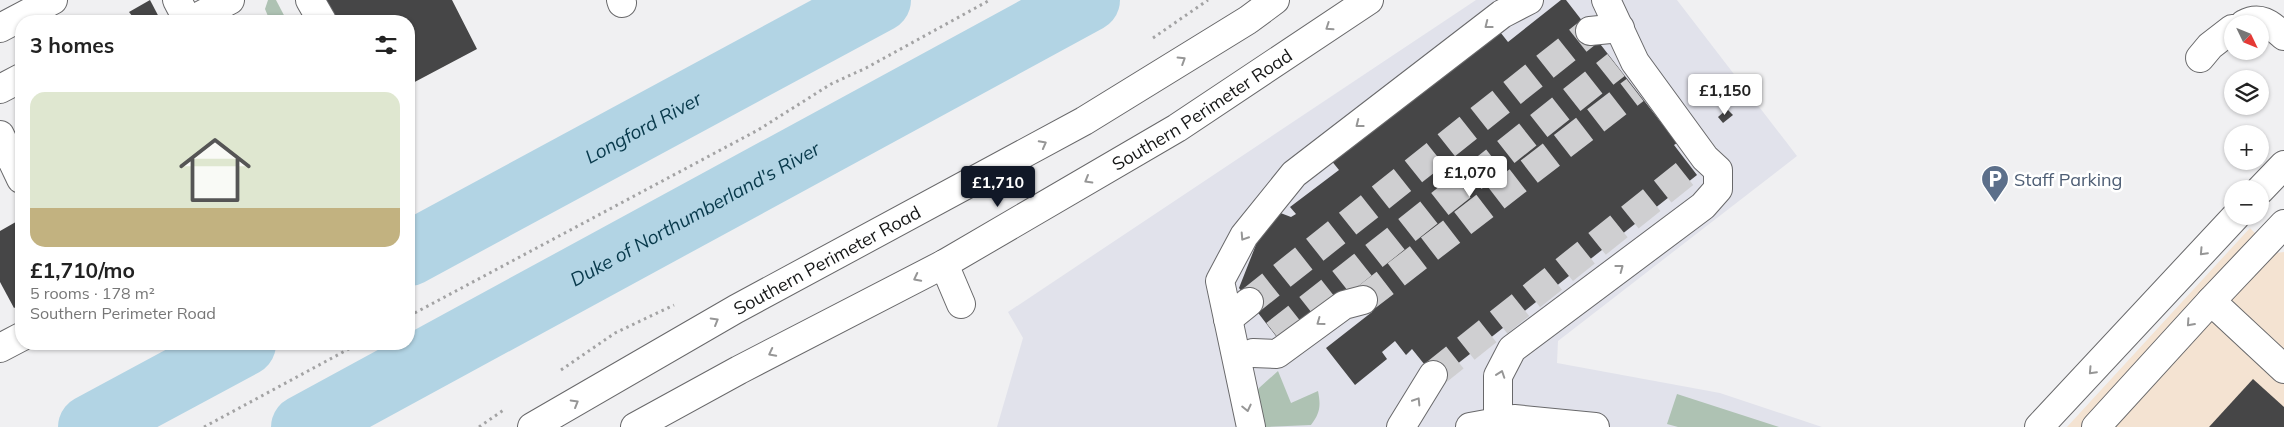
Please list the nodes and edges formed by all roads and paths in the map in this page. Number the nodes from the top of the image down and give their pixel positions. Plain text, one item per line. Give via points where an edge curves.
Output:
1 (53, 0) edge
2 (177, 0) edge
3 (230, 0) edge
4 (310, 0) edge
5 (990, 0) edge
6 (1275, 0) edge
7 (1369, 0) edge
8 (1530, 0) edge
9 (1606, 0) edge
10 (25, 15) edge
11 (186, 15) edge
12 (201, 15) edge
13 (319, 15) edge
14 (15, 20) edge
15 (2269, 24) edge
16 (0, 28) edge
17 (1620, 28) junction
18 (1590, 31) tunnel mouth
19 (2224, 35) edge
20 (2284, 36) edge
21 (2200, 58) dead end
22 (15, 81) edge
23 (0, 89) edge
24 (0, 135) edge
25 (2284, 165) edge
26 (15, 166) edge
27 (2269, 181) edge
28 (2284, 224) edge
29 (2228, 225) edge
30 (944, 264) junction
31 (1363, 300) tunnel mouth
32 (2210, 301) junction
33 (1249, 302) tunnel mouth
34 (961, 304) dead end
35 (415, 313) edge
36 (1228, 318) junction
37 (1275, 334) tunnel mouth
38 (15, 340) edge
39 (0, 348) edge
40 (347, 350) edge
41 (1245, 360) junction
42 (2284, 369) edge
43 (1433, 375) tunnel mouth
44 (1498, 422) junction
45 (204, 427) edge
46 (532, 427) edge
47 (635, 427) edge
48 (1251, 427) edge
49 (1401, 427) edge
50 (1470, 427) edge
51 (1595, 427) edge
52 (2039, 427) edge
53 (2096, 427) edge

1 - 10 street
2 - 11 street
3 - 12 street
4 - 13 street
5 - 35 path via 831,84 758,130
46 -> 6 street, Southern Perimeter Road via 736,309 1084,121
7 -> 30 street, Southern Perimeter Road via 1177,128
8 -> 36 street via 1502,14 1294,174 1244,236 1220,281
9 - 17 street
14 - 16 street
15 - 20 street
17 - 18 street
44 -> 17 street via 1498,376 1512,349 1703,206 1718,189 1718,170 1698,163 1626,63
19 - 21 street
22 - 23 street
24 - 26 street
25 - 27 street
28 - 32 street
29 -> 52 street
30 - 34 street
30 -> 47 street, Southern Perimeter Road
31 -> 41 street via 1344,305 1277,354
32 - 42 street
32 -> 53 street
33 - 36 street
36 - 41 street
37 - 41 street
38 - 39 street
40 - 45 path
41 -> 48 street
49 -> 43 street
44 - 50 street
44 - 51 street via 1514,418

